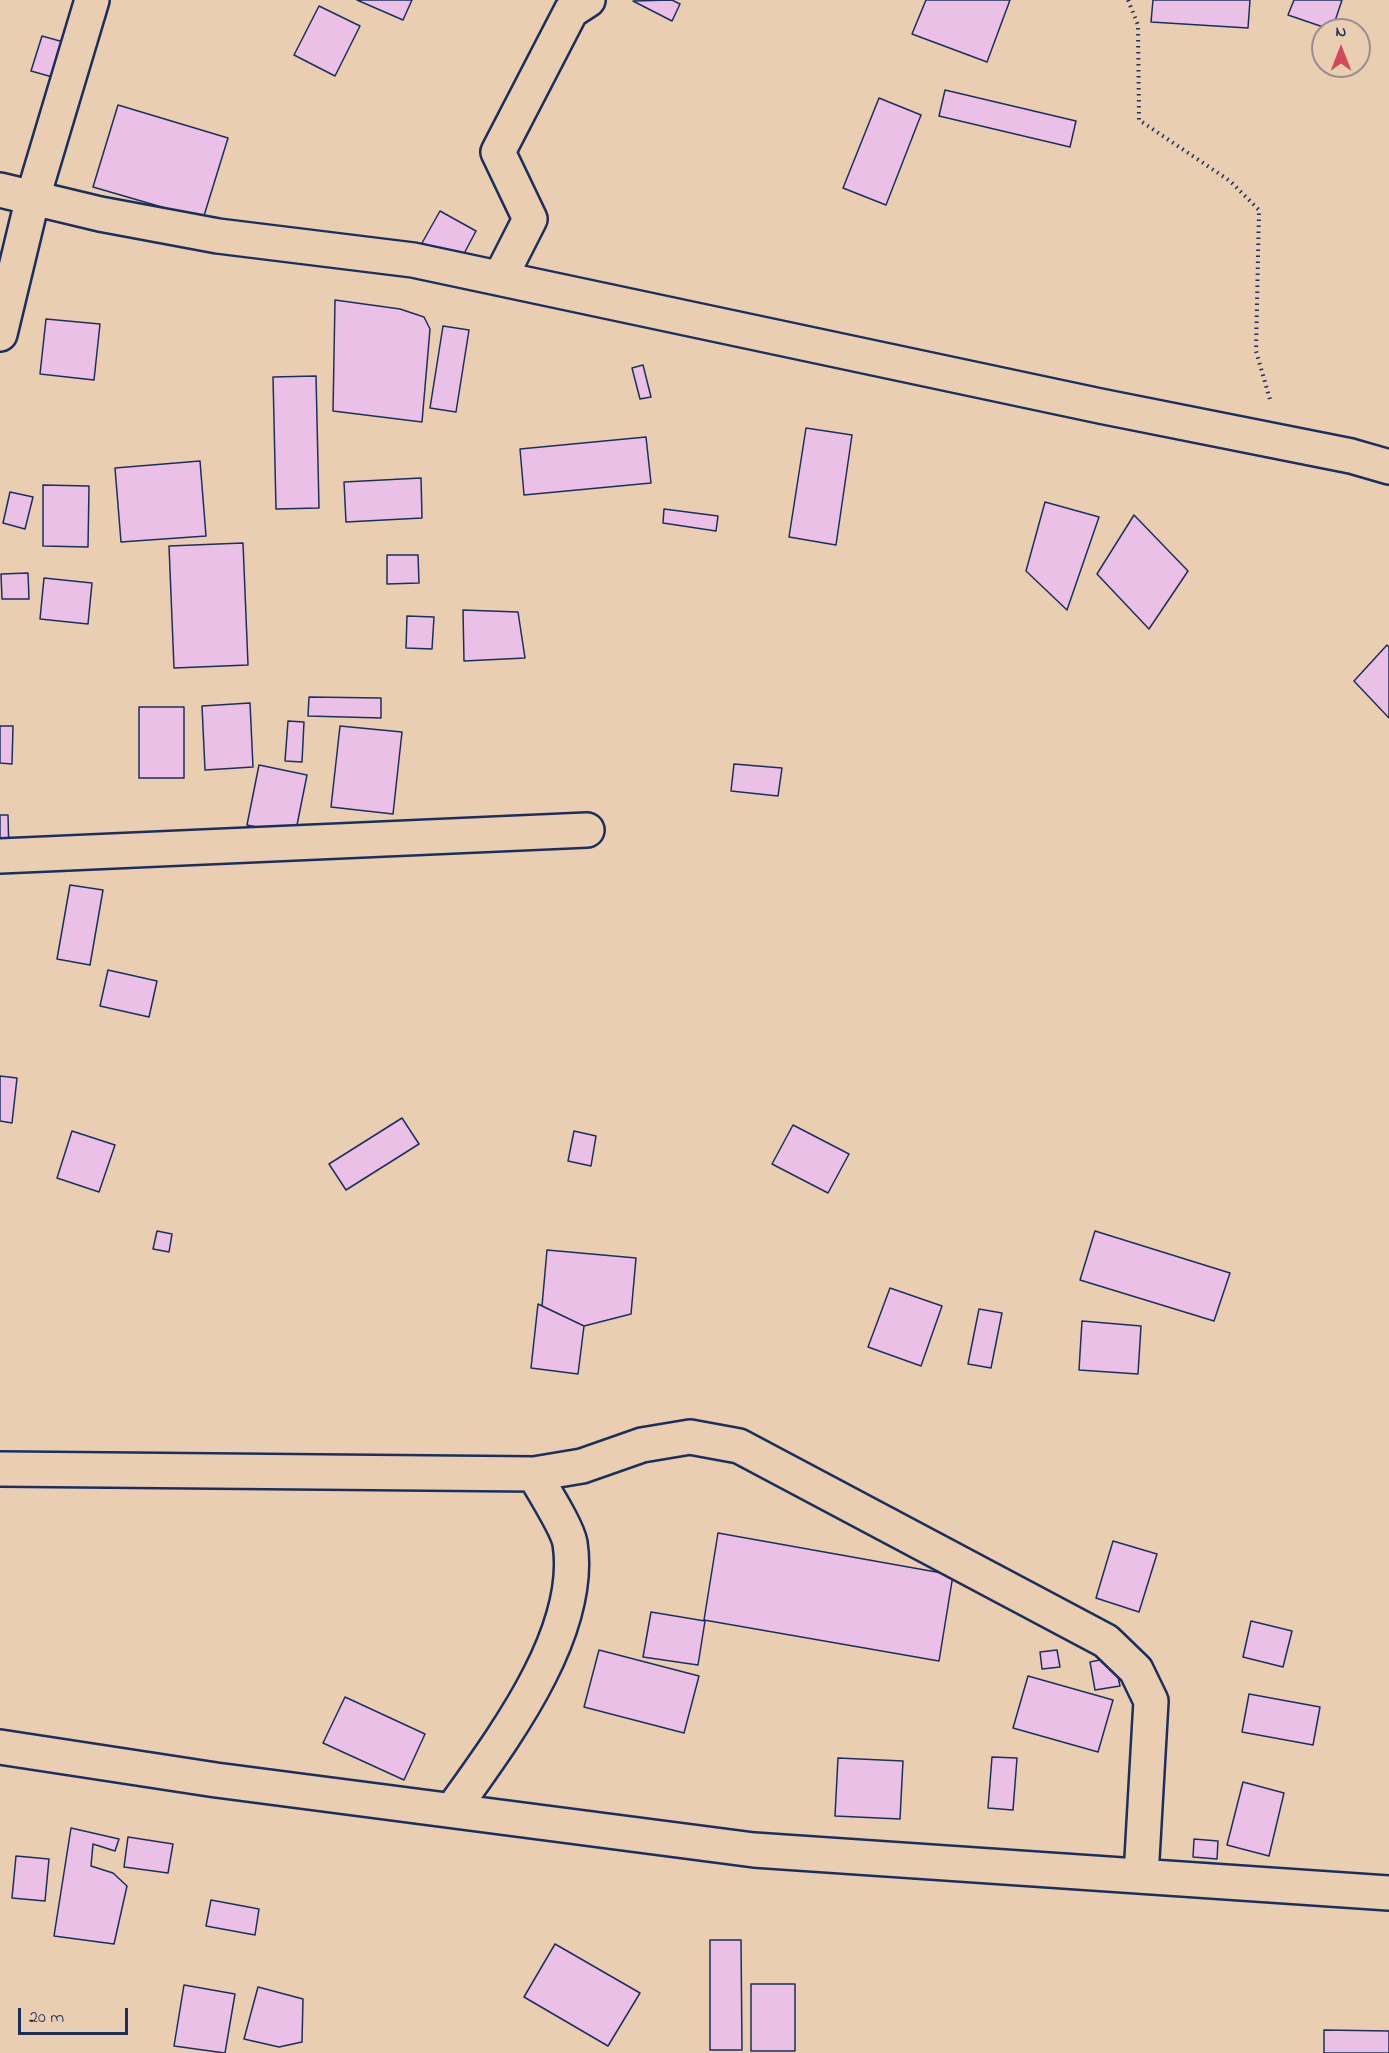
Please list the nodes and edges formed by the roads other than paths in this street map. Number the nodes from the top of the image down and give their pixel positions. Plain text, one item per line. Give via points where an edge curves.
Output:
1 (92, 0) edge
2 (588, 0) edge
3 (0, 190) edge
4 (33, 197) junction
5 (500, 278) junction
6 (0, 334) edge
7 (1389, 467) edge
8 (587, 830) dead end
9 (0, 856) edge
10 (0, 1469) edge
11 (534, 1474) junction
12 (0, 1747) edge
13 (453, 1809) junction
14 (1141, 1876) junction
15 (1389, 1893) edge

1 - 4 street
2 - 5 street via 572,11 498,152 530,219
3 - 4 street
4 - 5 street via 218,236 413,260
4 - 6 street
5 - 7 street
8 - 9 street
10 - 11 street
11 - 13 street via 570,1541 570,1583 553,1650 504,1737
11 - 14 street via 582,1466 642,1444 690,1437 739,1446 1106,1641 1136,1670 1151,1701
12 - 13 street via 216,1780
13 - 14 street via 754,1850
14 - 15 street

